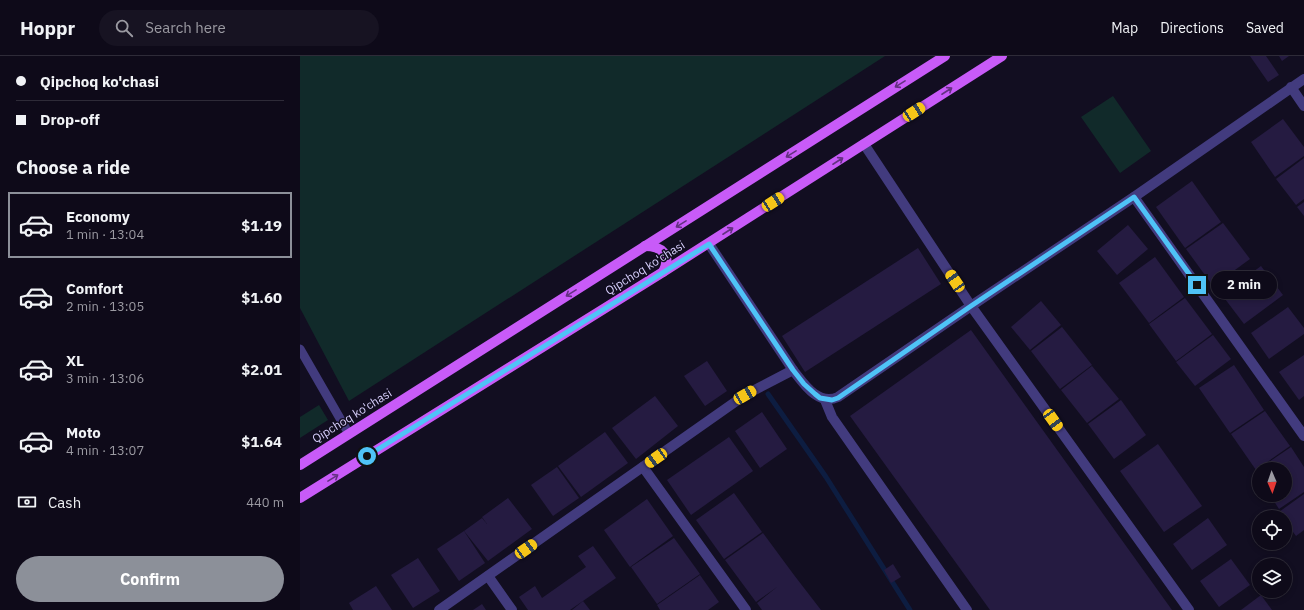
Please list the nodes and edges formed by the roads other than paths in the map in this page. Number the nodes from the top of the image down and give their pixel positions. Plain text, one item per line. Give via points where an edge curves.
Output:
1 (945, 56) edge
2 (1002, 56) edge
3 (1304, 79) edge
4 (1292, 88) junction
5 (1304, 106) edge
6 (864, 144) junction
7 (1134, 197) junction
8 (709, 244) junction
9 (645, 246) junction
10 (663, 272) junction
11 (971, 306) junction
12 (300, 349) edge
13 (793, 370) junction
14 (825, 400) junction
15 (349, 434) junction
16 (1304, 436) edge
17 (300, 465) edge
18 (643, 467) junction
19 (300, 498) edge
20 (488, 576) junction
21 (440, 610) edge
22 (512, 610) edge
23 (746, 610) edge
24 (967, 610) edge
25 (1189, 610) edge

1 -> 9 main road, Qipchoq ko'chasi
6 -> 2 main road, Qipchoq ko'chasi
3 - 4 street
4 - 5 street
4 - 7 street
8 -> 6 main road, Qipchoq ko'chasi
6 - 11 street
7 - 11 street
7 - 16 street
8 - 10 main road, Qipchoq ko'chasi
8 - 13 street
9 - 10 main road via 665,253 667,262
9 -> 15 main road, Qipchoq ko'chasi
19 -> 10 main road, Qipchoq ko'chasi
11 - 14 street via 838,398
11 - 25 street
12 - 15 lane
13 - 14 street via 815,394
13 - 18 street via 745,395
14 - 24 street via 832,417
15 - 17 main road, Qipchoq ko'chasi
18 - 20 street
18 - 23 street
20 - 21 street
20 - 22 street

